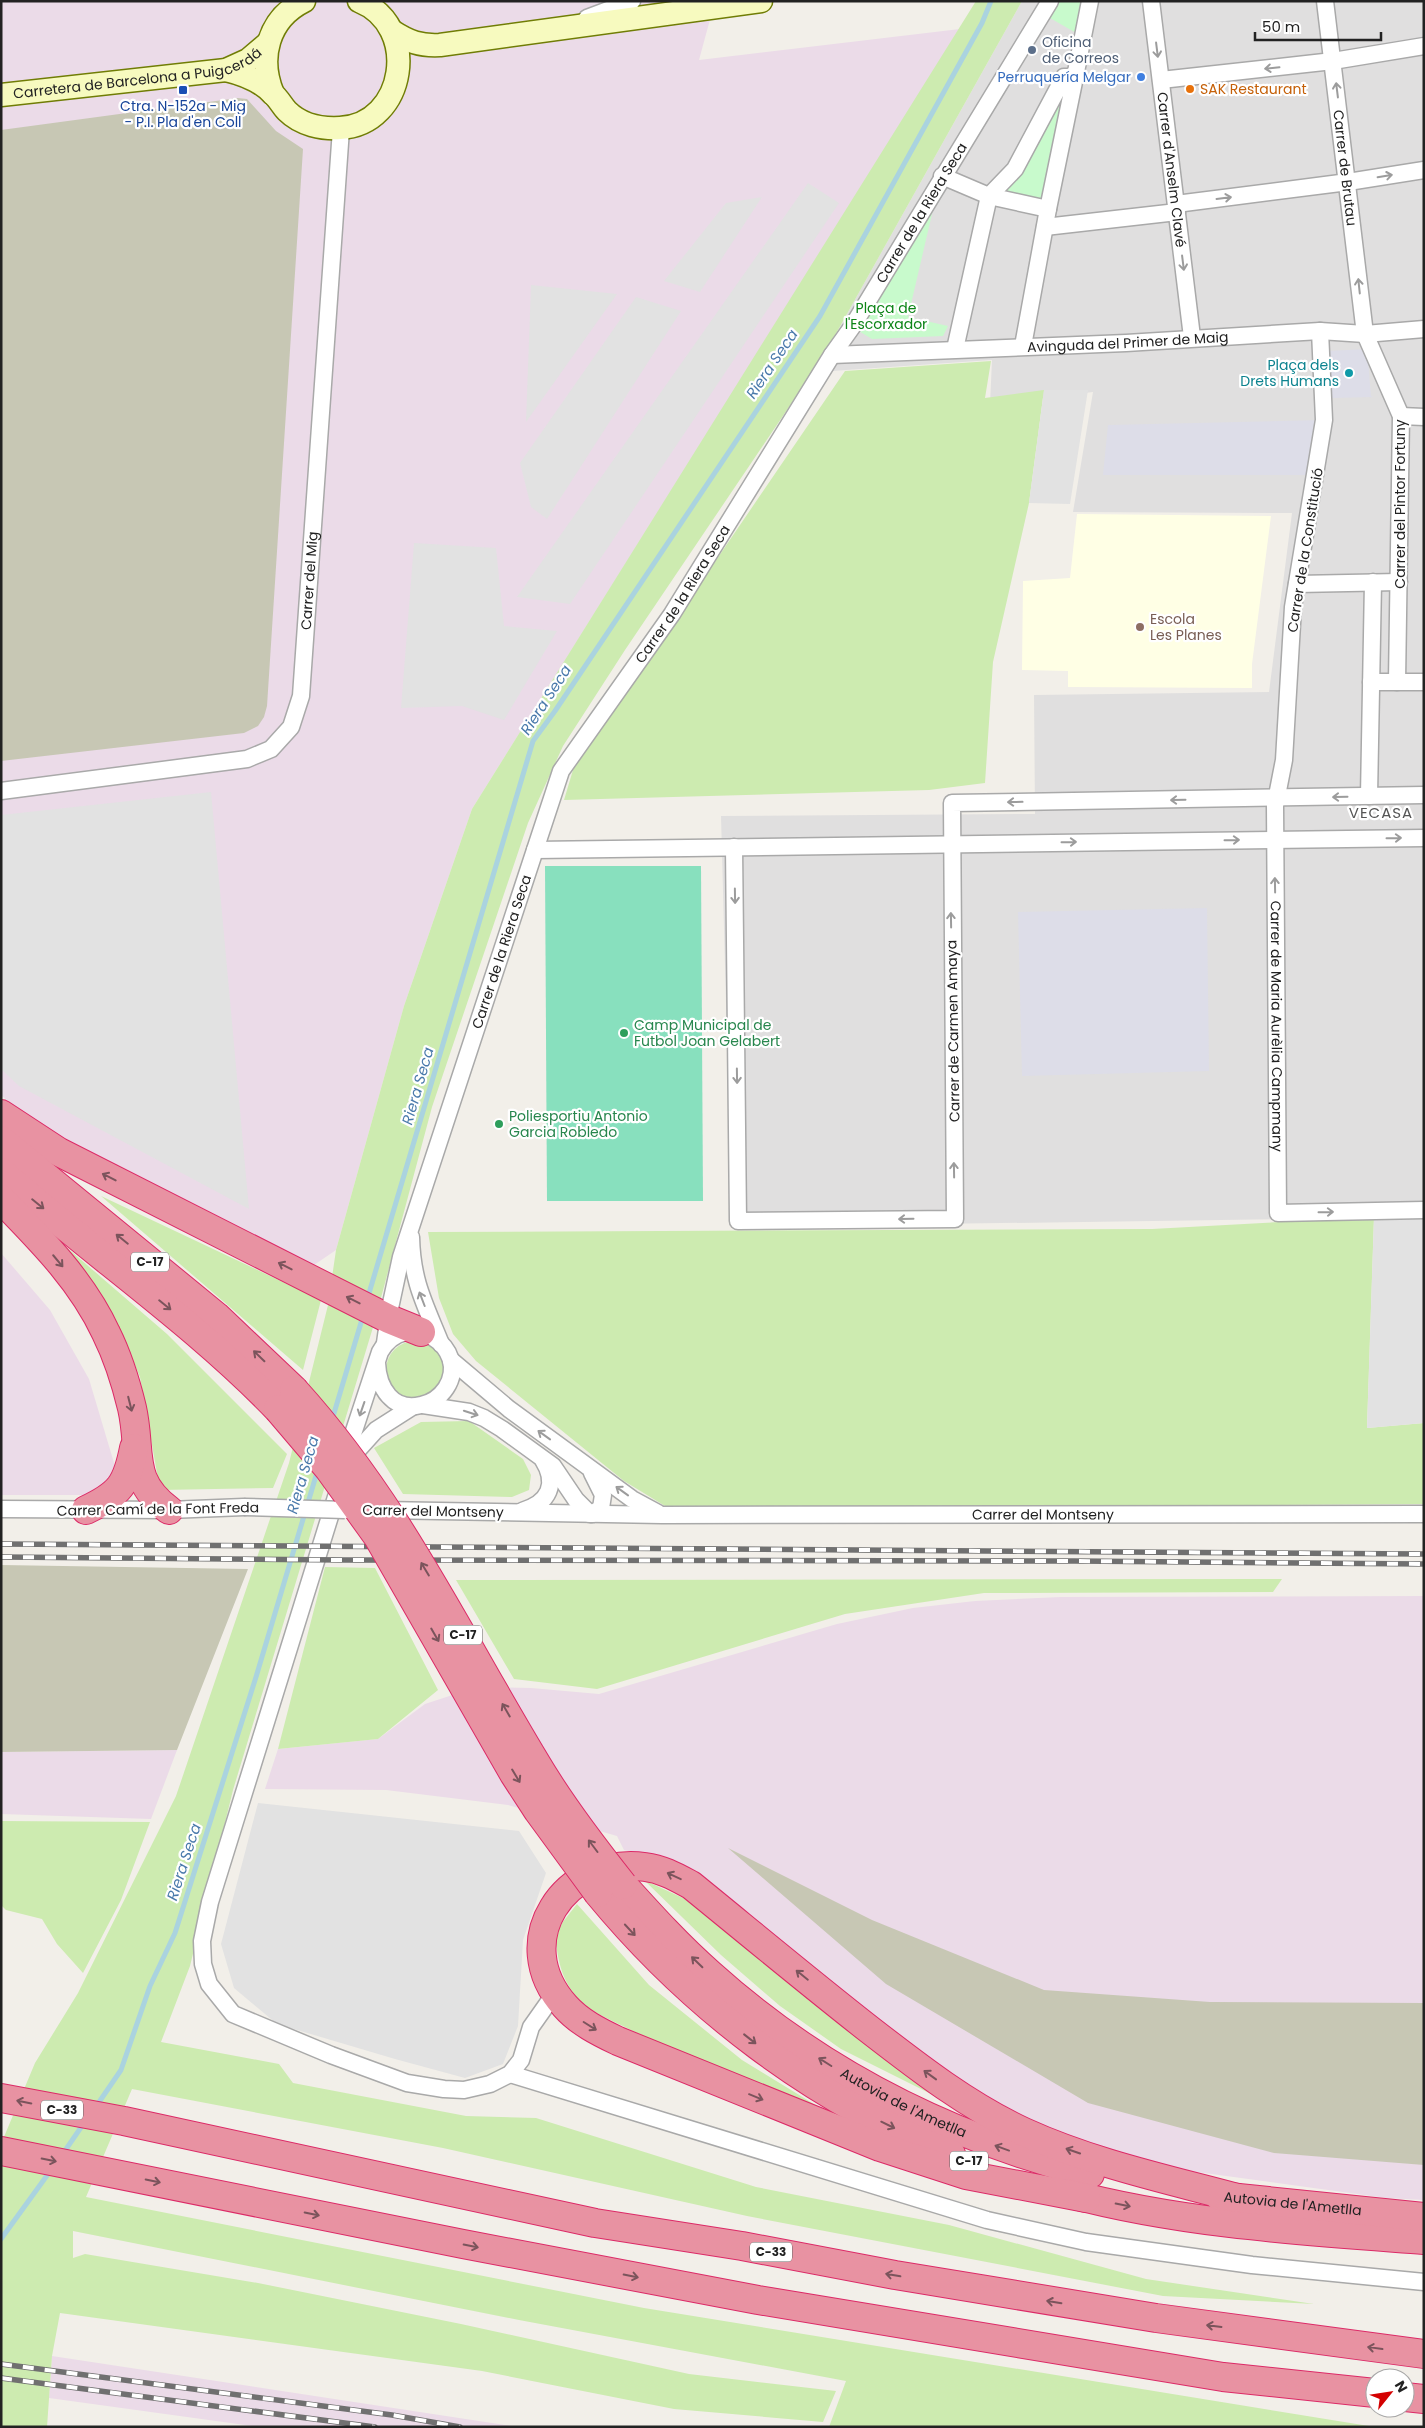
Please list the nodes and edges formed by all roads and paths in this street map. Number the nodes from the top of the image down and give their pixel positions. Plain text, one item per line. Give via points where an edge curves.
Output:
1 (632, 1) edge
2 (760, 1) edge
3 (1050, 1) edge
4 (1090, 1) edge
5 (1151, 1) edge
6 (1325, 1) edge
7 (302, 2) edge
8 (363, 2) edge
9 (560, 28) junction
10 (392, 31) junction
11 (268, 43) junction
12 (440, 45) junction
13 (1424, 46) edge
14 (1333, 61) junction
15 (226, 70) junction
16 (398, 76) junction
17 (1075, 77) junction
18 (1161, 80) junction
19 (273, 94) junction
20 (1, 95) edge
21 (341, 128) junction
22 (1424, 170) edge
23 (942, 176) junction
24 (1348, 182) junction
25 (989, 196) junction
26 (1176, 208) junction
27 (1048, 209) junction
28 (1045, 227) junction
29 (1424, 329) edge
30 (1320, 331) junction
31 (1365, 334) junction
32 (1192, 337) junction
33 (1023, 346) junction
34 (955, 349) junction
35 (832, 355) junction
36 (1401, 416) junction
37 (1424, 417) edge
38 (1373, 582) junction
39 (1400, 582) junction
40 (1297, 584) junction
41 (1371, 682) junction
42 (1397, 682) junction
43 (1424, 682) edge
44 (1, 791) edge
45 (1424, 795) edge
46 (1369, 796) junction
47 (1277, 798) junction
48 (1424, 838) edge
49 (1274, 840) junction
50 (950, 844) junction
51 (734, 847) junction
52 (535, 850) junction
53 (1, 1114) edge
54 (1, 1140) edge
55 (1, 1172) edge
56 (1, 1199) edge
57 (1424, 1210) edge
58 (410, 1230) junction
59 (384, 1325) junction
60 (431, 1338) junction
61 (451, 1360) junction
62 (377, 1363) junction
63 (286, 1400) junction
64 (418, 1406) junction
65 (136, 1436) junction
66 (542, 1458) junction
67 (347, 1463) junction
68 (584, 1464) junction
69 (1, 1509) edge
70 (86, 1510) junction
71 (169, 1510) junction
72 (345, 1510) joint
73 (521, 1512) junction
74 (591, 1514) junction
75 (1424, 1514) edge
76 (662, 1515) junction
77 (555, 1993) junction
78 (510, 2074) junction
79 (1, 2098) edge
80 (1, 2151) edge
81 (1086, 2198) junction
82 (1237, 2198) junction
83 (1424, 2217) edge
84 (1424, 2240) edge
85 (1424, 2282) edge
86 (1424, 2354) edge
87 (1365, 2393) edge

1 - 9 street
2 - 9 main road
3 - 23 street, Carrer de la Riera Seca
4 - 17 street
5 -> 18 street, Carrer d'Anselm Clavé
6 - 14 street, Carrer de Brutau
7 - 11 main road via 286,13
8 - 10 main road via 384,19
9 - 12 main road
10 - 12 main road via 408,42 423,46
10 - 16 main road via 396,42
11 - 15 main road, Carretera de Barcelona a Puigcerdá via 248,60
11 - 19 main road via 267,75
12 - 16 main road via 403,69
13 - 14 street
14 -> 18 street
24 -> 14 street, Carrer de Brutau
15 - 19 main road via 250,78
15 - 20 main road, Carretera de Barcelona a Puigcerdá
16 - 21 main road via 390,97 374,115
17 - 25 street via 1064,77 1015,169
17 - 27 street
18 - 26 street, Carrer d'Anselm Clavé
19 - 21 main road via 288,112 309,125
21 - 44 street, Carrer del Mig via 301,696 291,727 271,748 247,759
24 -> 22 street
23 - 25 street
23 - 35 street, Carrer de la Riera Seca via 852,328
26 -> 24 street
31 -> 24 street, Carrer de Brutau
25 - 27 street
25 - 34 street
26 - 28 street
26 -> 32 street, Carrer d'Anselm Clavé
27 - 28 street
28 - 33 street
29 - 31 street, Avinguda del Primer de Maig
30 - 31 street, Avinguda del Primer de Maig
30 - 32 street, Avinguda del Primer de Maig
30 - 40 street, Carrer de la Constitució via 1324,420
31 - 36 street, Carrer del Pintor Fortuny
32 - 33 street, Avinguda del Primer de Maig
33 - 34 street, Avinguda del Primer de Maig
34 - 35 street, Avinguda del Primer de Maig
35 - 52 street, Carrer de la Riera Seca via 672,614 561,771
36 - 37 street
36 - 39 street, Carrer del Pintor Fortuny
38 - 39 street
38 - 40 street
38 - 41 street, Carrer del Pintor Fortuny
39 - 42 street, Carrer del Pintor Fortuny
40 - 47 street, Carrer de la Constitució via 1284,760
41 - 42 street
41 - 46 street, Carrer del Pintor Fortuny
42 - 43 street
45 - 46 street
46 -> 47 street
47 - 49 street, Carrer de la Constitució
47 -> 50 street, Carrer de Carmen Amaya via 952,803
49 -> 48 street
50 -> 49 street
49 - 57 street, Carrer de Maria Aurèlia Campmany via 1278,1213
50 - 51 street
51 -> 50 street, Carrer de Carmen Amaya via 738,1221 955,1218
51 - 52 street
52 - 58 street, Carrer de la Riera Seca
59 -> 53 highway via 329,1288 59,1152
63 -> 54 highway, C-17 via 216,1316
55 -> 63 highway, C-17 via 182,1319 247,1377
56 -> 65 highway via 59,1262 92,1306 124,1381
58 - 59 street, Carrer de la Riera Seca
60 -> 58 street, Carrer de la Riera Seca via 414,1274
59 - 60 highway
59 - 62 street
60 - 61 street
61 - 64 street via 449,1383 434,1400
68 -> 61 street, Carrer del Montseny via 509,1409
62 - 64 street via 385,1393 401,1405
62 -> 67 street via 352,1437
63 -> 81 highway, C-17, bridge via 378,1538 524,1789 598,1893 672,1973 770,2054 822,2089 878,2120 994,2171
82 -> 63 highway, Autovia de l'Ametlla / C-17, bridge via 1154,2187 1041,2161 916,2113 817,2056 758,2014 710,1974 623,1885 574,1821 547,1781 439,1592 382,1501 334,1437
64 -> 66 street via 454,1408 484,1418
64 - 67 street via 376,1430
65 - 70 highway via 130,1472 125,1481 110,1496
65 - 71 highway via 138,1469 143,1482 156,1501
66 - 73 street, Carrer del Montseny via 551,1476 549,1490 540,1503
66 - 74 street via 559,1472 576,1500
67 - 78 street via 210,1902 202,1941 203,1964 209,1984 232,2014 406,2083 464,2090 490,2084
68 - 74 street, Carrer del Montseny via 597,1480 603,1495 600,1508
76 -> 68 street, Carrer del Montseny via 642,1505
69 - 70 street, Carrer Camí de la Font Freda
70 - 71 street, Carrer Camí de la Font Freda
71 - 72 street, Carrer Camí de la Font Freda, bridge via 244,1507
72 - 73 street, Carrer del Montseny
73 - 74 street, Carrer del Montseny
74 - 76 street, Carrer del Montseny
75 - 76 street, Carrer del Montseny
77 - 78 street via 531,2027 521,2060
77 -> 81 highway via 580,2019 618,2042 880,2147 966,2175
82 -> 77 highway via 1082,2154 1024,2132 985,2111 905,2057 691,1885 659,1870 632,1866 604,1871 578,1882 555,1903 543,1929 541,1942 542,1958
78 - 85 street via 987,2220 1086,2242 1252,2265
86 -> 79 highway, C-33 via 1156,2318 595,2223 124,2121
80 -> 87 highway via 758,2300 1222,2377
81 -> 84 highway, C-17 via 1214,2220
82 - 83 highway, Autovia de l'Ametlla / C-17

